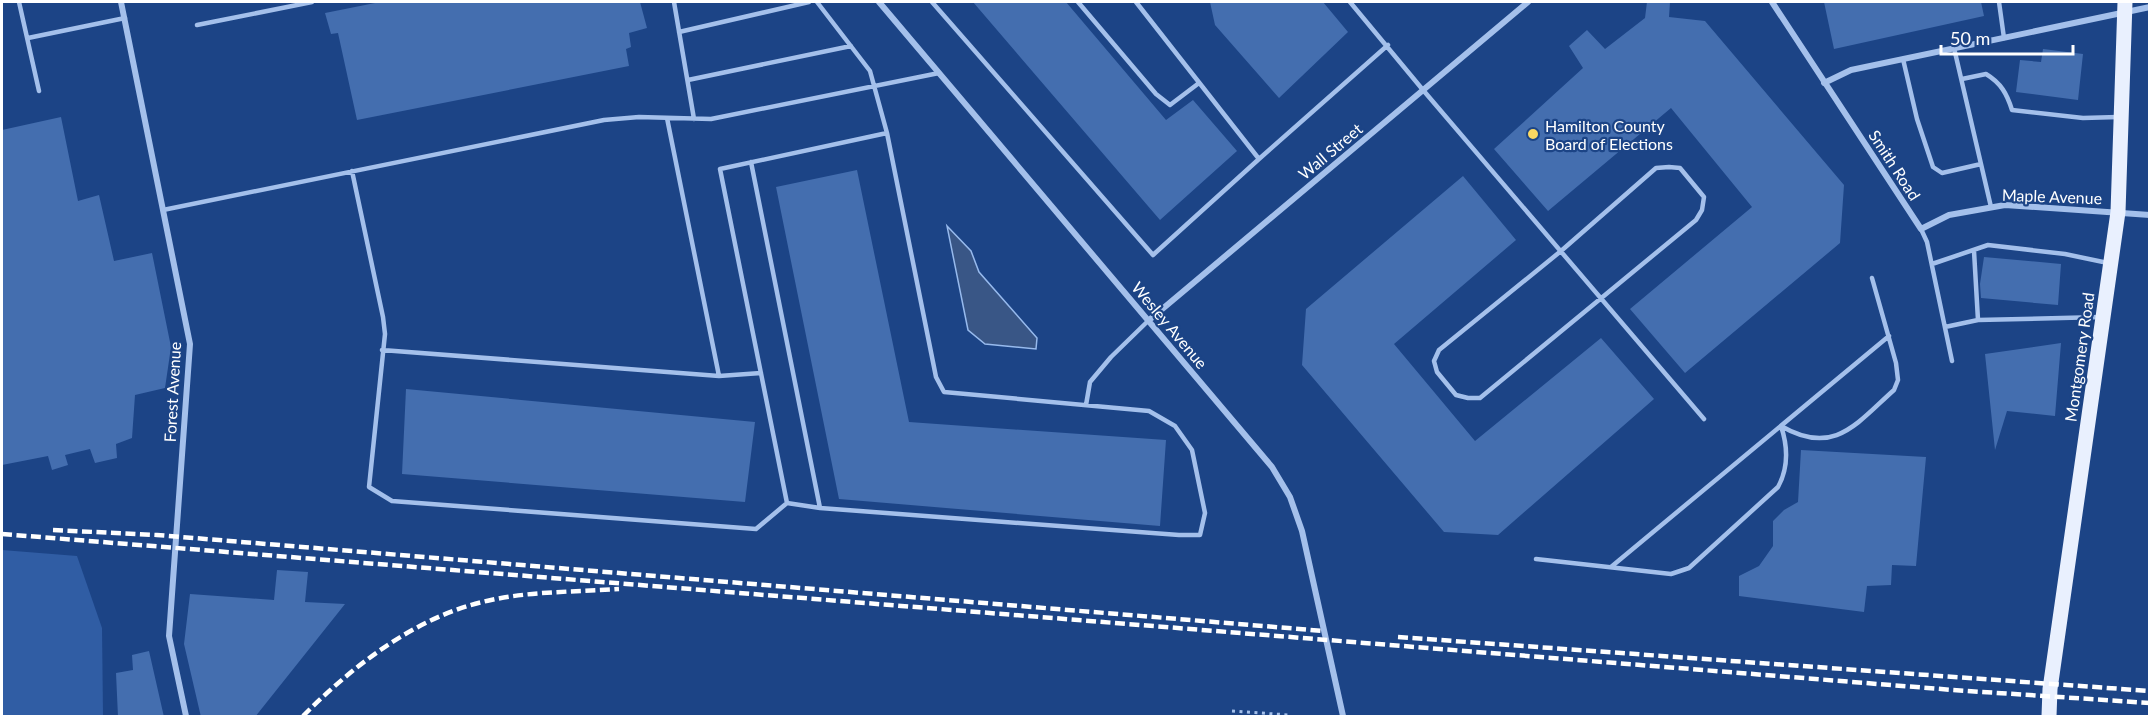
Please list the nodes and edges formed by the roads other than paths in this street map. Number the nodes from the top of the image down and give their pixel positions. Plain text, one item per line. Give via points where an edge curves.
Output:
1 (20, 2) edge
2 (121, 2) edge
3 (312, 2) edge
4 (674, 2) edge
5 (809, 2) edge
6 (817, 2) edge
7 (879, 2) edge
8 (932, 2) edge
9 (1078, 2) edge
10 (1136, 2) edge
11 (1350, 2) edge
12 (1528, 2) edge
13 (1772, 2) edge
14 (1999, 2) edge
15 (2125, 7) edge
16 (2150, 7) edge
17 (125, 18) junction
18 (197, 25) dead end
19 (680, 32) junction
20 (28, 38) junction
21 (2004, 38) junction
22 (1388, 45) junction
23 (851, 46) junction
24 (1954, 48) junction
25 (1904, 59) junction
26 (939, 73) junction
27 (1962, 79) junction
28 (688, 80) junction
29 (1199, 83) junction
30 (1824, 83) junction
31 (874, 86) junction
32 (1423, 90) junction
33 (39, 91) dead end
34 (2121, 117) junction
35 (667, 118) junction
36 (694, 119) junction
37 (887, 133) junction
38 (1259, 159) junction
39 (751, 162) junction
40 (1981, 164) junction
41 (352, 171) junction
42 (1991, 207) junction
43 (163, 210) junction
44 (2118, 212) junction
45 (2150, 215) edge
46 (1921, 229) junction
47 (1561, 250) junction
48 (1974, 251) junction
49 (1932, 264) junction
50 (2110, 264) junction
51 (1872, 278) dead end
52 (1602, 298) junction
53 (2103, 317) junction
54 (1977, 320) junction
55 (1148, 321) junction
56 (1945, 327) junction
57 (1888, 336) junction
58 (382, 350) junction
59 (1952, 361) dead end
60 (761, 373) junction
61 (719, 376) junction
62 (1086, 405) junction
63 (1704, 419) dead end
64 (1781, 426) junction
65 (787, 503) junction
66 (819, 508) junction
67 (1536, 559) dead end
68 (1611, 567) junction
69 (186, 717) edge
70 (1343, 717) edge
71 (2049, 717) edge

1 - 20 lane
2 - 17 street, Forest Avenue
3 - 18 lane
4 - 19 lane
5 - 19 lane
6 - 23 lane
7 - 26 street, Wesley Avenue
8 - 38 lane via 1153,255
9 - 29 lane via 1156,94 1170,105
10 - 29 lane
11 - 22 lane
12 - 32 street, Wall Street
13 - 30 street, Smith Road
14 - 21 lane
15 - 16 street
15 - 21 street
15 - 34 main road, Montgomery Road
17 - 20 lane
17 - 43 street, Forest Avenue
19 - 28 lane
20 - 33 lane
21 - 24 street
22 - 32 lane
22 - 38 lane
23 - 28 lane
23 - 31 lane via 870,71
24 - 25 street
24 - 27 lane
25 - 30 street via 1851,70
25 - 40 lane via 1917,120 1933,167 1942,173
26 - 31 lane
26 - 55 street, Wesley Avenue
27 - 34 lane via 1986,74 1996,80 2006,92 2012,110 2083,118
27 - 40 lane
28 - 36 lane
29 - 38 lane
30 - 46 street, Smith Road
31 - 36 lane via 711,119
31 - 37 lane
32 - 47 lane
32 - 55 street, Wall Street
34 - 44 main road, Montgomery Road
35 - 36 lane
35 - 41 lane via 603,120
35 - 61 lane
37 - 39 lane
37 - 62 lane via 936,377 944,392
39 - 60 lane via 720,169
39 - 66 lane
40 - 42 lane
41 - 43 lane
41 - 58 lane via 383,317
42 - 44 street, Maple Avenue
42 - 46 street, Maple Avenue via 1949,215
43 - 69 street, Forest Avenue via 190,344 169,636
44 - 45 street, Maple Avenue
44 - 50 main road, Montgomery Road
46 - 49 lane, Smith Road
47 - 52 lane
47 - 52 lane via 1656,168 1680,168 1704,197 1696,220
47 - 52 lane via 1439,350 1434,361 1437,372 1456,394 1480,398
48 - 49 lane
48 - 50 lane via 1988,245
48 - 54 lane
49 - 56 lane, Smith Road
50 - 53 main road, Montgomery Road
51 - 57 lane
52 - 63 lane
53 - 54 lane
53 - 71 main road, Montgomery Road
54 - 56 lane
55 - 62 lane via 1090,382
55 - 70 street, Wesley Avenue via 1272,467 1290,497 1302,531
56 - 59 lane, Smith Road
57 - 64 lane
57 - 64 lane via 1898,380 1894,390 1847,432 1832,438 1814,438 1796,435
58 - 61 lane
58 - 65 lane via 369,486 392,501 756,529
60 - 61 lane
60 - 65 lane
62 - 66 lane via 1149,411 1175,426 1192,450 1205,513 1200,535
64 - 68 lane
64 - 68 lane via 1786,442 1786,470 1779,487 1689,568 1671,574
65 - 66 lane
67 - 68 lane

